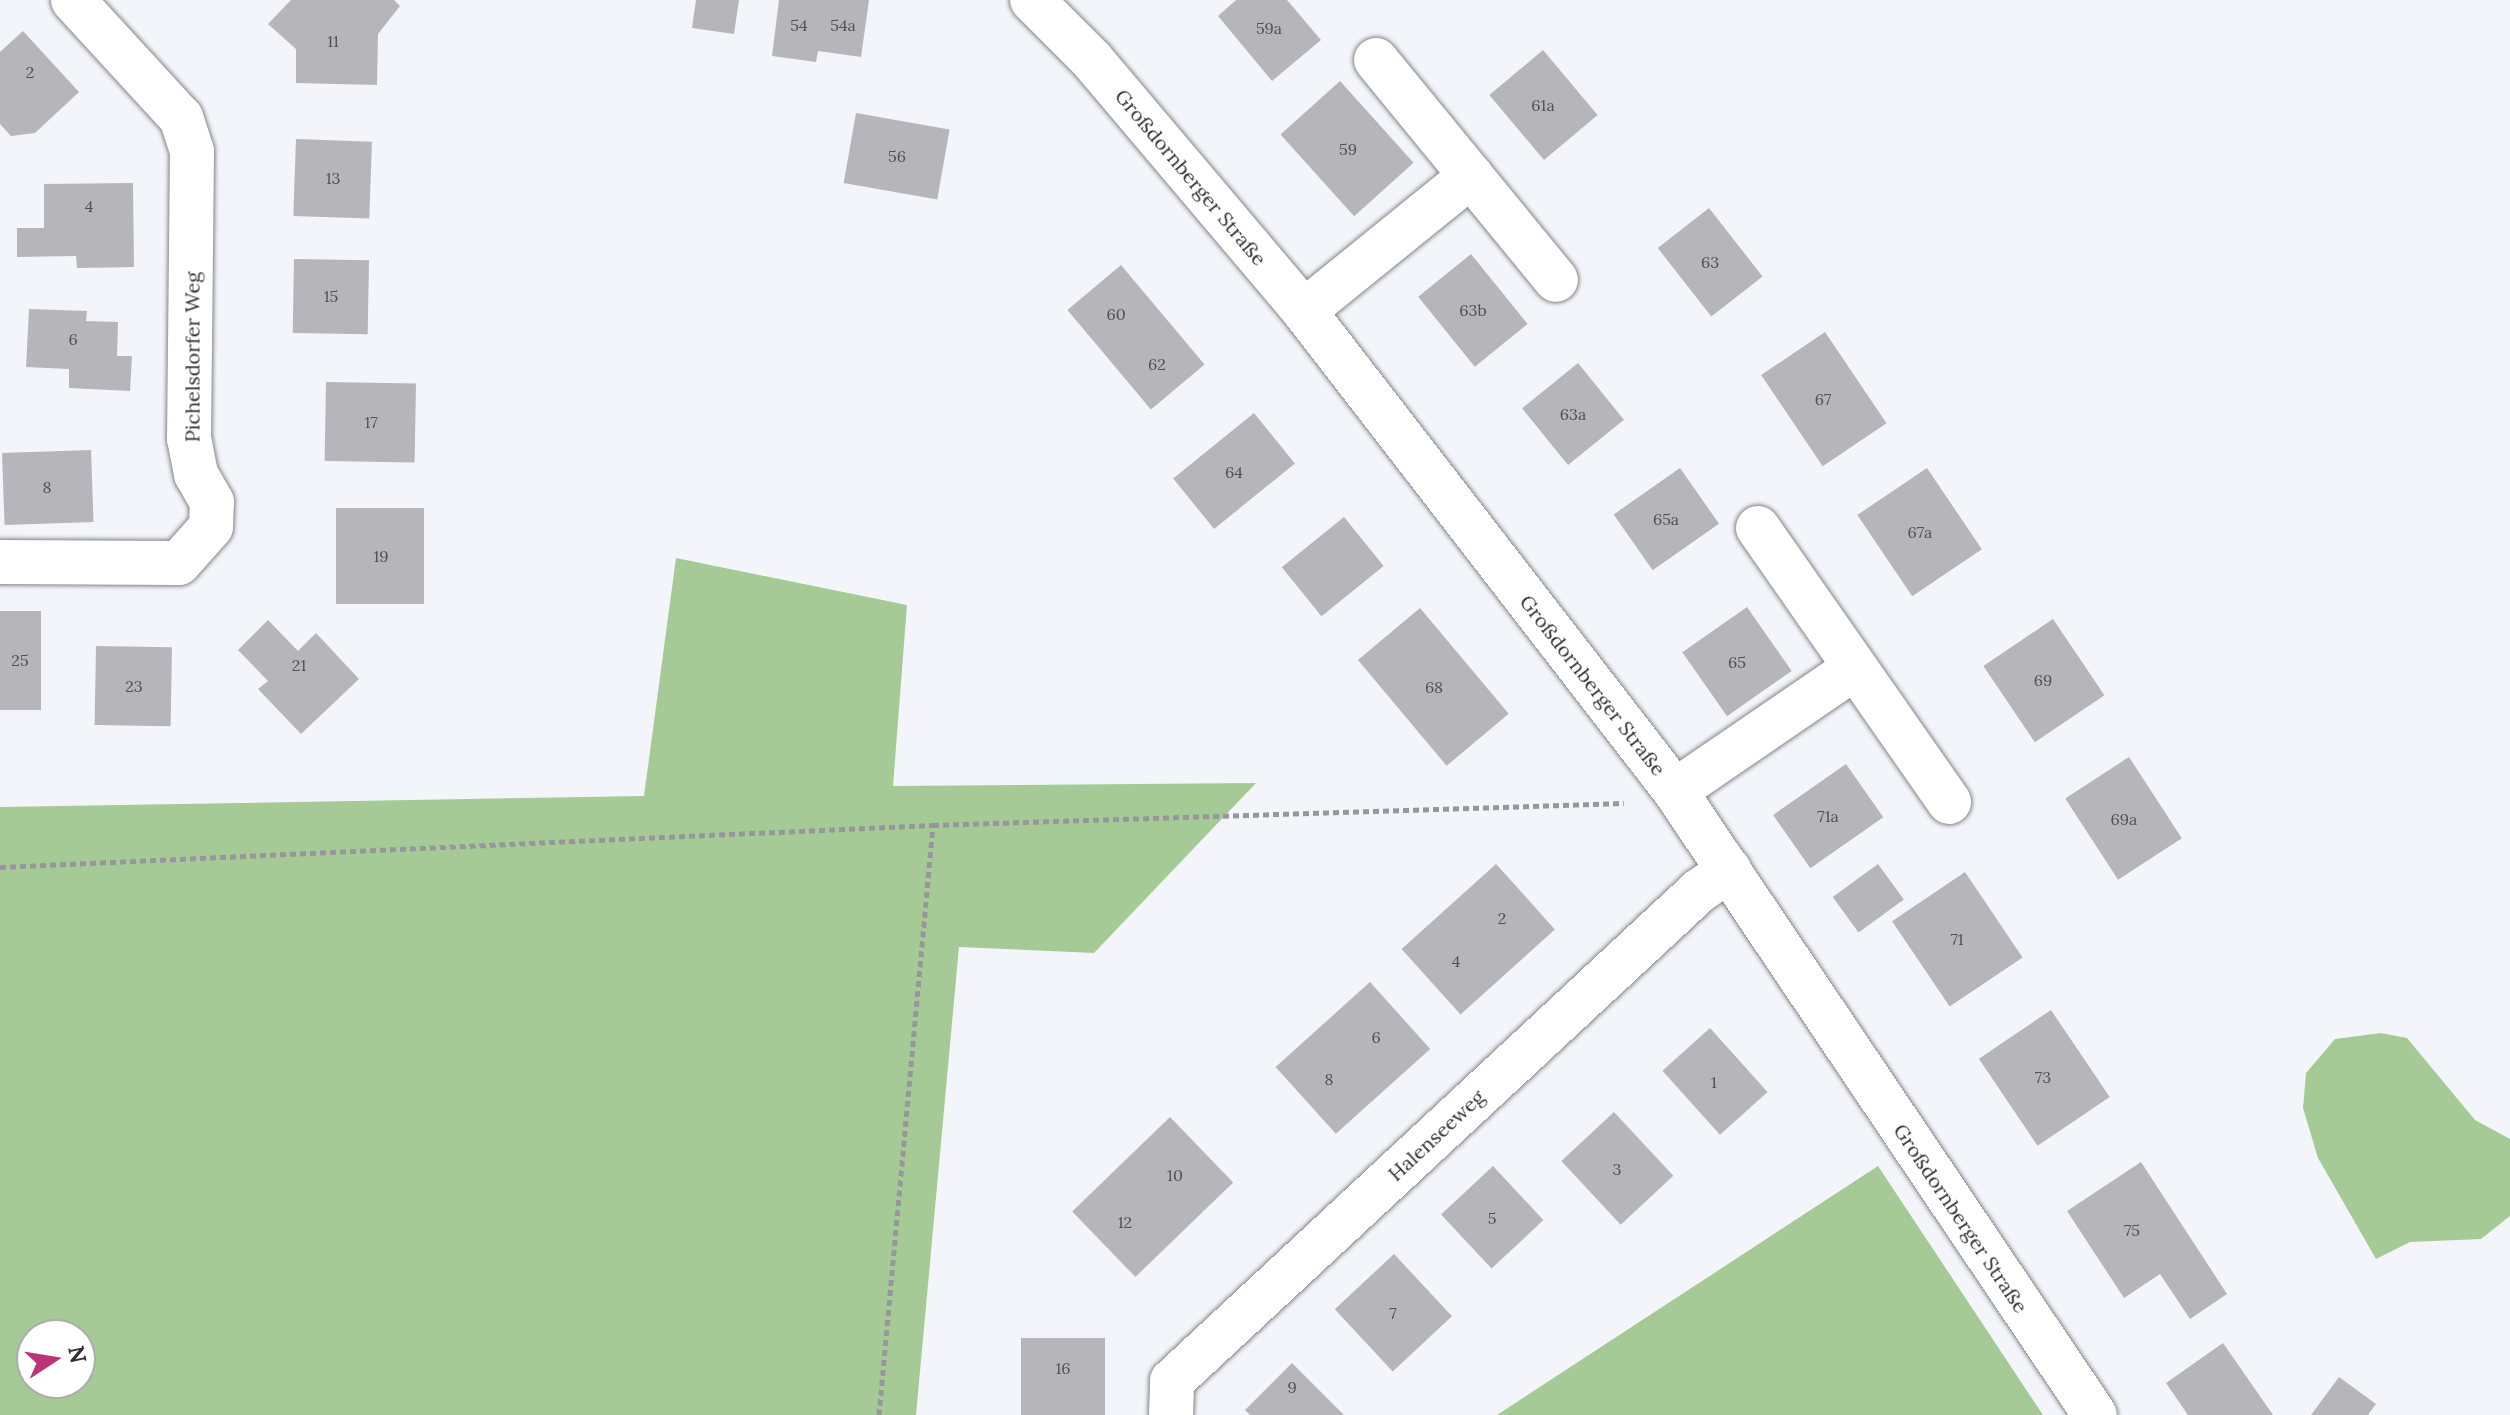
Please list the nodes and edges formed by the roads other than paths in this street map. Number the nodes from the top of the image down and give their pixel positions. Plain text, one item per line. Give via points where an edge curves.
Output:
1 (73, 0) edge
2 (1032, 0) edge
3 (1376, 60) dead end
4 (1471, 176) junction
5 (1556, 280) dead end
6 (1304, 311) junction
7 (1758, 528) dead end
8 (0, 562) edge
9 (1852, 670) junction
10 (1675, 791) junction
11 (1949, 802) dead end
12 (1729, 870) junction
13 (1171, 1415) edge
14 (2095, 1415) edge

1 - 8 street, Pichelsdorfer Weg via 181,118 192,151 189,439 196,474 212,502 211,527 179,563
2 - 6 street, Großdornberger Straße via 1092,60
3 - 4 street
4 - 5 street
4 - 6 street
6 - 10 street, Großdornberger Straße
7 - 9 street
9 - 10 street
9 - 11 street
10 - 12 street, Großdornberger Straße
12 - 13 street, Halenseeweg via 1699,891 1172,1381
12 - 14 street, Großdornberger Straße

